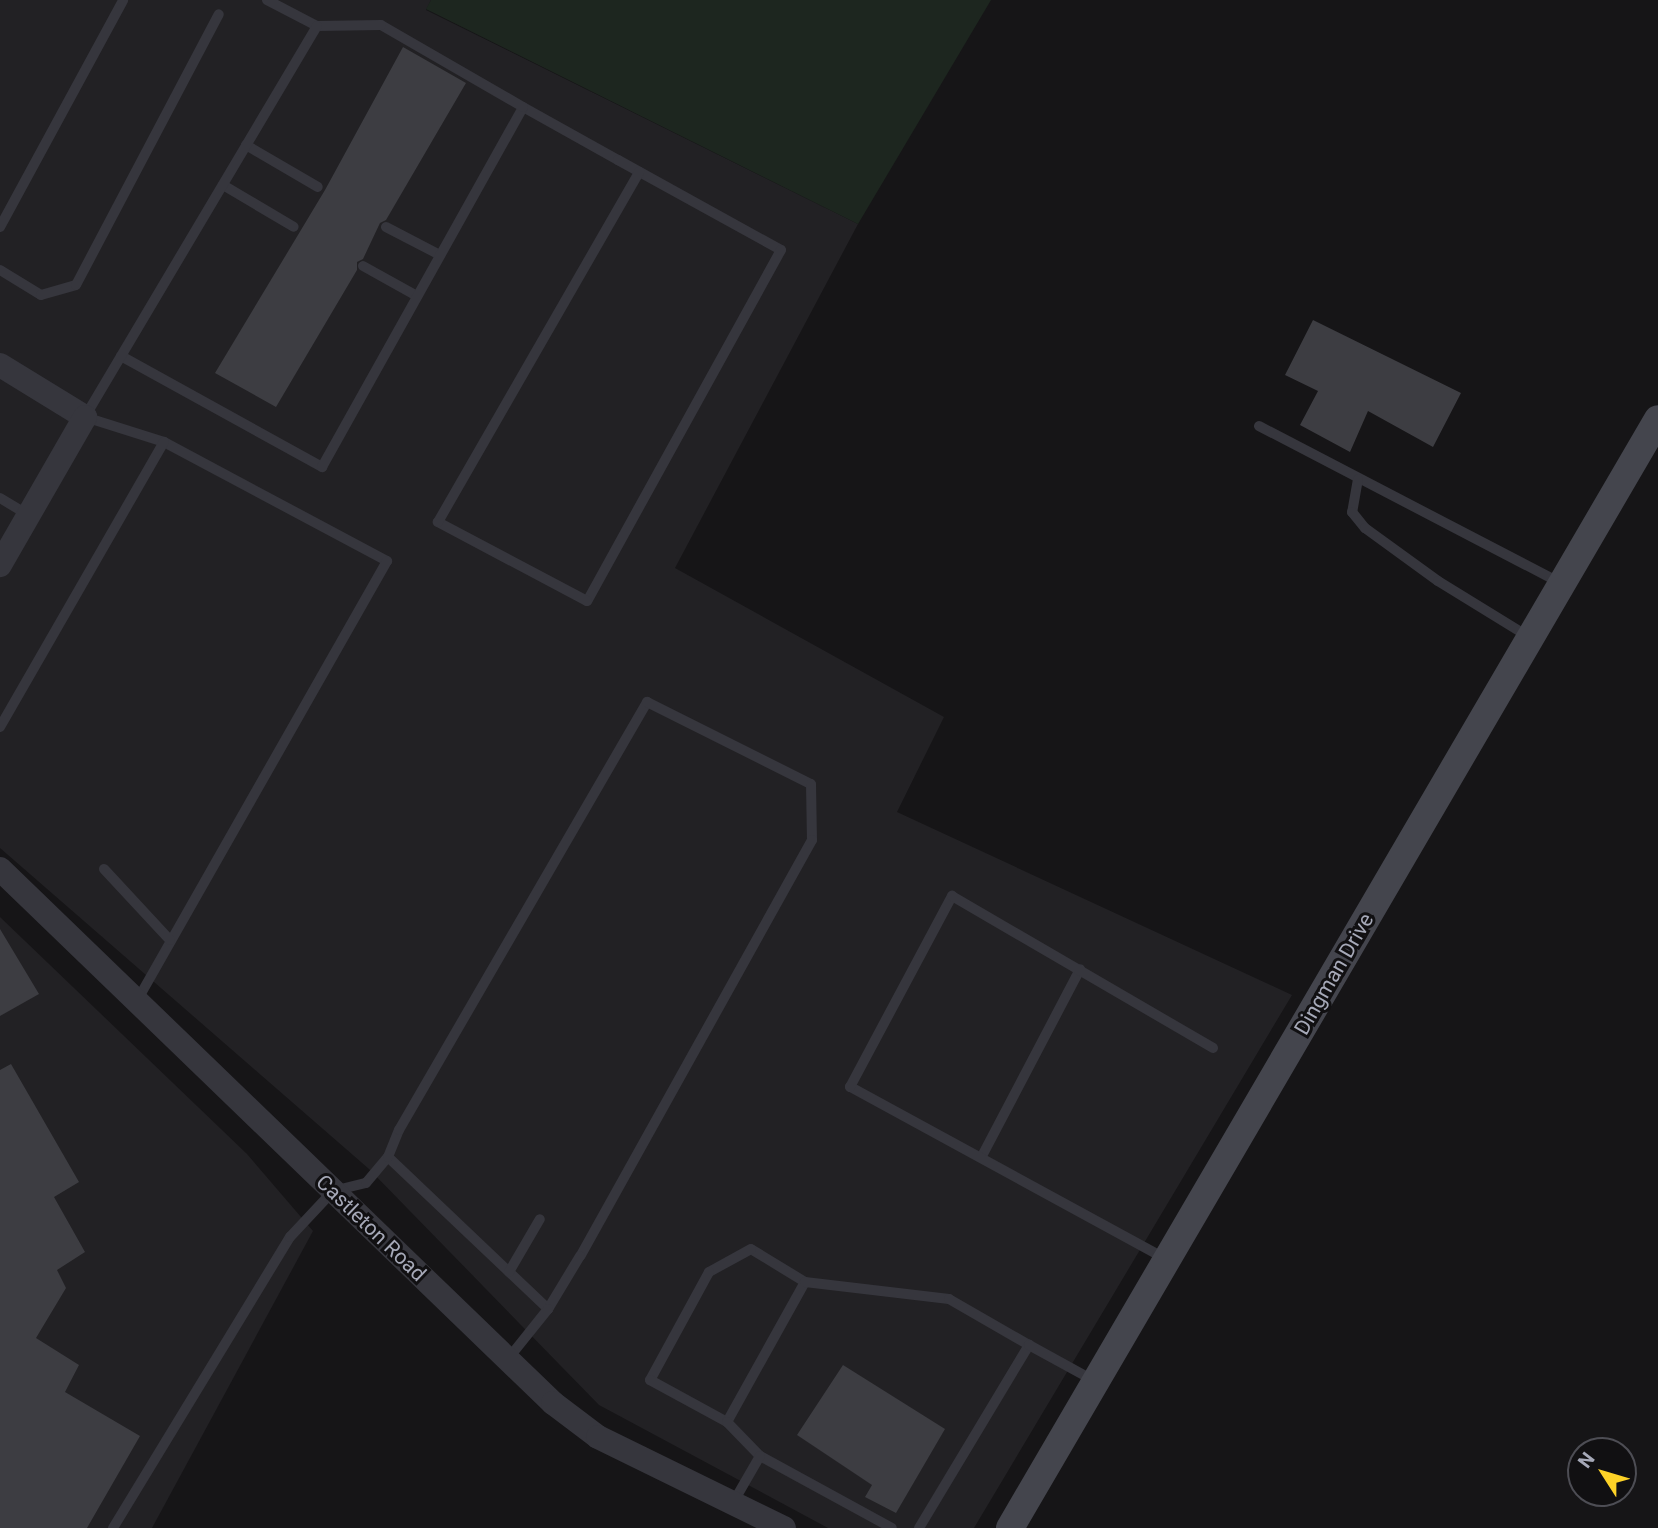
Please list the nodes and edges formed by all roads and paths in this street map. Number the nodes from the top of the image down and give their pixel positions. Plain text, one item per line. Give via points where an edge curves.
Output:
1 (123, 0) edge
2 (267, 0) edge
3 (219, 14) dead end
4 (317, 26) junction
5 (523, 107) junction
6 (246, 145) junction
7 (639, 172) junction
8 (223, 185) junction
9 (317, 187) dead end
10 (0, 227) edge
11 (294, 227) dead end
12 (386, 227) dead end
13 (440, 256) junction
14 (363, 266) dead end
15 (0, 270) edge
16 (417, 296) junction
17 (121, 356) junction
18 (0, 365) edge
19 (85, 416) junction
20 (1658, 419) edge
21 (1259, 426) dead end
22 (164, 442) junction
23 (1359, 479) junction
24 (0, 498) edge
25 (29, 515) junction
26 (0, 565) edge
27 (1562, 583) junction
28 (1529, 637) junction
29 (0, 727) edge
30 (0, 869) edge
31 (104, 869) dead end
32 (170, 940) junction
33 (1080, 969) junction
34 (136, 1003) junction
35 (1213, 1048) dead end
36 (982, 1156) junction
37 (388, 1157) junction
38 (333, 1191) junction
39 (540, 1219) dead end
40 (1167, 1259) junction
41 (509, 1272) junction
42 (805, 1282) junction
43 (548, 1309) junction
44 (1030, 1345) junction
45 (507, 1360) junction
46 (1096, 1381) junction
47 (727, 1422) junction
48 (760, 1456) junction
49 (733, 1503) junction
50 (113, 1528) edge
51 (784, 1528) edge
52 (892, 1528) edge
53 (919, 1528) edge
54 (1010, 1528) edge

1 - 10 lane
2 - 4 lane
3 - 15 lane via 76,285 41,295
4 - 5 lane via 381,25
4 - 6 lane
5 - 7 lane
5 - 13 lane
6 - 8 lane
6 - 9 lane
7 - 7 lane via 781,250 587,601 438,522
8 - 11 lane
8 - 17 lane
12 - 13 lane
13 - 16 lane
14 - 16 lane
16 - 17 lane via 322,467
17 - 19 lane
18 - 19 street
19 - 22 lane
19 - 25 street
20 - 27 main road, Dingman Drive
21 - 23 lane
22 - 29 lane
22 - 32 lane via 387,561
23 - 27 lane
23 - 28 lane via 1352,512 1364,528
24 - 25 lane
25 - 26 street
27 - 28 main road, Dingman Drive
28 - 40 main road, Dingman Drive
30 - 34 street, Castleton Road
31 - 32 lane
32 - 34 lane
33 - 35 lane
33 - 36 lane
33 - 36 lane via 952,896 850,1087
34 - 38 street, Castleton Road
36 - 40 lane
37 - 38 lane via 366,1182
37 - 41 lane
37 - 43 lane via 399,1130 647,702 811,784 812,840
38 - 45 street, Castleton Road
38 - 50 lane via 290,1237
39 - 41 lane
40 - 46 main road, Dingman Drive
41 - 43 lane
42 - 44 lane via 949,1299
42 - 47 lane
42 - 47 lane via 751,1249 709,1272 650,1380
43 - 45 lane
44 - 46 lane
44 - 53 lane
45 - 49 street, Castleton Road via 552,1403 598,1437
46 - 54 main road, Dingman Drive
47 - 48 lane
48 - 49 lane
48 - 52 lane
49 - 51 street, Castleton Road

